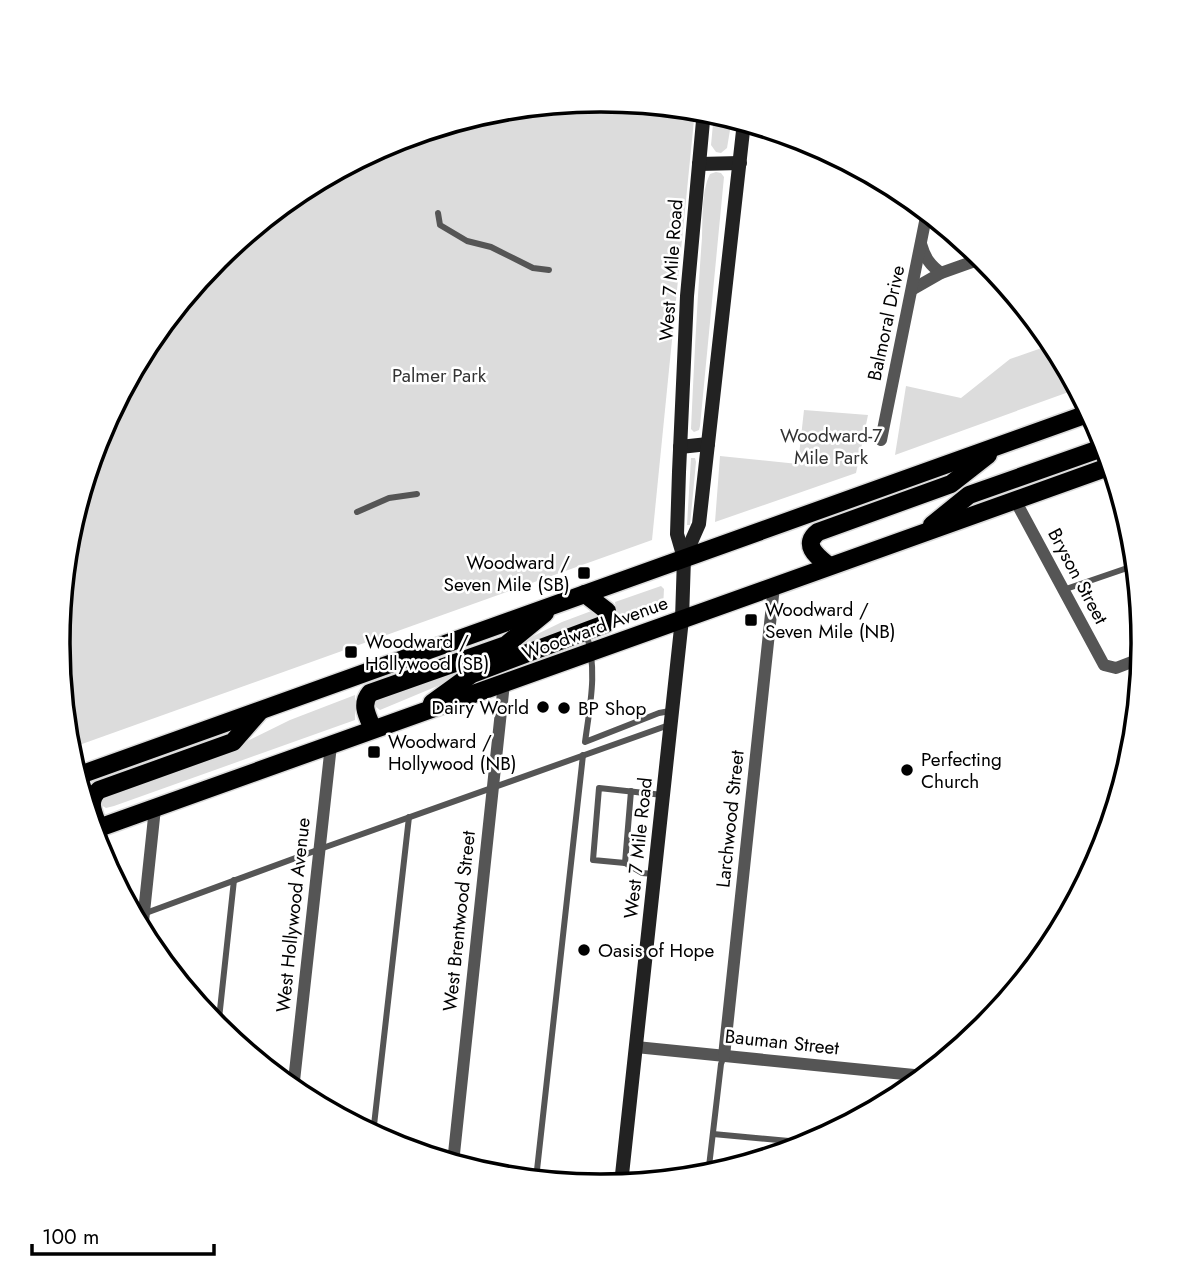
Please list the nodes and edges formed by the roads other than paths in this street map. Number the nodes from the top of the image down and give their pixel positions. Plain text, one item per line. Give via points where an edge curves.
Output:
1 (703, 123) edge
2 (743, 133) edge
3 (740, 163) junction
4 (699, 164) junction
5 (438, 213) dead end
6 (925, 224) edge
7 (921, 244) junction
8 (970, 263) edge
9 (549, 270) dead end
10 (941, 273) junction
11 (913, 289) junction
12 (1080, 417) edge
13 (881, 440) dead end
14 (708, 444) junction
15 (999, 446) junction
16 (680, 447) junction
17 (1095, 451) edge
18 (1102, 469) edge
19 (416, 494) dead end
20 (1015, 500) junction
21 (357, 512) dead end
22 (921, 534) junction
23 (684, 558) junction
24 (829, 566) junction
25 (1125, 569) edge
26 (774, 586) junction
27 (1063, 590) junction
28 (585, 594) junction
29 (555, 605) junction
30 (682, 619) junction
31 (586, 633) junction
32 (592, 652) junction
33 (1130, 662) edge
34 (504, 683) junction
35 (263, 709) junction
36 (418, 713) junction
37 (671, 718) junction
38 (373, 729) junction
39 (331, 745) junction
40 (583, 755) junction
41 (86, 772) edge
42 (493, 790) junction
43 (631, 792) junction
44 (663, 794) junction
45 (93, 797) edge
46 (155, 808) junction
47 (409, 817) junction
48 (103, 827) edge
49 (320, 849) junction
50 (625, 863) junction
51 (654, 874) junction
52 (234, 880) junction
53 (140, 907) edge
54 (145, 914) edge
55 (220, 1012) edge
56 (636, 1047) junction
57 (724, 1056) junction
58 (908, 1074) edge
59 (295, 1076) edge
60 (374, 1123) edge
61 (713, 1134) junction
62 (783, 1140) edge
63 (454, 1152) edge
64 (710, 1162) edge
65 (537, 1170) edge
66 (622, 1173) edge

1 - 4 main road, West 7 Mile Road
2 - 3 main road, West 7 Mile Road
3 - 4 main road
3 - 14 main road, West 7 Mile Road
4 - 16 main road, West 7 Mile Road
5 - 9 lane via 440,225 467,241
6 - 7 street, Balmoral Drive
7 - 10 street via 925,258
7 - 11 street, Balmoral Drive
8 - 10 street
10 - 11 street
11 - 13 street, Balmoral Drive
12 - 15 main road, Woodward Avenue
14 - 16 main road
14 - 23 main road, West 7 Mile Road via 699,524
15 - 23 main road, Woodward Avenue
15 - 24 main road via 951,484 818,532 812,537 812,551
16 - 23 main road, West 7 Mile Road via 677,534
17 - 22 main road via 969,495
18 - 20 main road, Woodward Avenue
19 - 21 lane via 389,498
20 - 22 main road, Woodward Avenue
20 - 27 street, Bryson Street
22 - 24 main road, Woodward Avenue
23 - 28 main road, Woodward Avenue
23 - 30 main road, West 7 Mile Road
24 - 26 main road, Woodward Avenue
25 - 27 lane
26 - 30 main road, Woodward Avenue
26 - 57 street, Larchwood Street
27 - 33 street, Bryson Street via 1104,665 1116,668
28 - 29 main road, Woodward Avenue
28 - 31 main road via 603,607 608,618
29 - 35 main road, Woodward Avenue
29 - 38 main road via 506,645 370,694 365,705
30 - 32 main road, Woodward Avenue
30 - 37 main road, West 7 Mile Road
31 - 32 lane
31 - 36 main road via 471,674
32 - 34 main road, Woodward Avenue
32 - 37 lane via 585,742 659,713
34 - 36 main road, Woodward Avenue
34 - 42 street, West Brentwood Street
35 - 41 main road, Woodward Avenue
35 - 45 main road via 233,742 99,790
36 - 38 main road, Woodward Avenue
37 - 40 lane
37 - 44 main road, West 7 Mile Road
38 - 39 main road, Woodward Avenue
39 - 46 main road, Woodward Avenue
39 - 49 street, West Hollywood Avenue
40 - 42 lane
40 - 65 lane
42 - 47 lane
42 - 63 street, West Brentwood Street
43 - 44 lane
43 - 50 lane
43 - 50 lane via 599,788 593,860
44 - 51 main road, West 7 Mile Road
46 - 48 main road, Woodward Avenue
46 - 53 street
47 - 49 lane
47 - 60 lane
49 - 52 lane
49 - 59 street, West Hollywood Avenue
50 - 51 lane
51 - 56 main road, West 7 Mile Road
52 - 54 lane
52 - 55 lane
56 - 57 street, Bauman Street
56 - 66 main road, West 7 Mile Road
57 - 58 street, Bauman Street
57 - 61 lane
61 - 62 lane
61 - 64 lane

